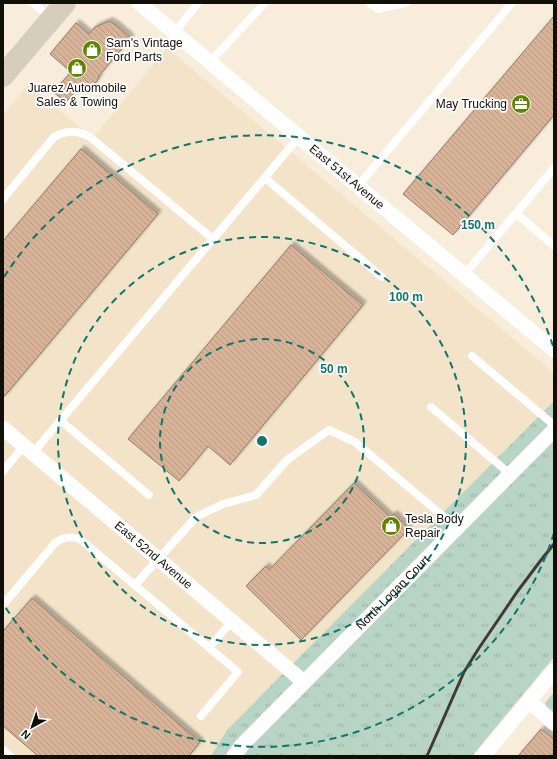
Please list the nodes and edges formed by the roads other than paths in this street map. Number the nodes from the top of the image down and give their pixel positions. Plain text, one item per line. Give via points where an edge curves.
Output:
1 (33, 3) edge
2 (139, 3) edge
3 (198, 3) edge
4 (265, 3) edge
5 (370, 3) edge
6 (406, 3) edge
7 (512, 3) edge
8 (59, 11) edge
9 (174, 33) junction
10 (210, 62) junction
11 (3, 76) edge
12 (299, 137) junction
13 (554, 168) edge
14 (265, 178) junction
15 (358, 186) junction
16 (3, 199) edge
17 (516, 213) junction
18 (213, 239) junction
19 (554, 246) edge
20 (464, 275) junction
21 (382, 277) dead end
22 (554, 350) edge
23 (472, 356) dead end
24 (431, 407) dead end
25 (60, 420) junction
26 (554, 425) edge
27 (3, 428) edge
28 (554, 430) edge
29 (28, 450) junction
30 (3, 471) edge
31 (510, 474) junction
32 (149, 495) dead end
33 (457, 528) junction
34 (158, 559) junction
35 (135, 586) junction
36 (3, 605) edge
37 (232, 621) junction
38 (209, 648) junction
39 (554, 671) edge
40 (304, 682) junction
41 (529, 701) junction
42 (201, 716) dead end
43 (554, 723) edge
44 (3, 750) edge
45 (10, 756) edge
46 (234, 756) edge
47 (483, 756) edge

1 - 8 lane
2 - 9 street, East 51st Avenue
3 - 9 lane
4 - 10 lane
5 - 6 lane via 378,9
7 - 15 lane
8 - 11 main road
9 - 10 street, East 51st Avenue
10 - 12 street, East 51st Avenue
12 - 14 lane
12 - 15 street, East 51st Avenue
13 - 17 lane
14 - 18 lane
14 - 21 lane
15 - 20 street, East 51st Avenue
16 - 18 lane via 54,137 72,131 81,132
17 - 19 lane
17 - 20 lane
18 - 25 lane
20 - 22 street, East 51st Avenue
23 - 26 lane
24 - 31 lane
25 - 29 lane
25 - 32 lane
27 - 29 street, East 52nd Avenue
28 - 31 street, North Logan Court
29 - 30 lane
29 - 34 street, East 52nd Avenue
31 - 33 street, North Logan Court
33 - 34 lane via 355,442 329,430 287,460 256,495 223,504 196,517
33 - 40 street, North Logan Court
34 - 35 lane
34 - 37 street, East 52nd Avenue
35 - 36 lane via 80,539 67,537 55,543
35 - 38 lane
37 - 38 lane
37 - 40 street, East 52nd Avenue
38 - 42 lane via 238,672
39 - 41 street
40 - 46 street, North Logan Court
41 - 43 street
41 - 47 street
44 - 45 lane

